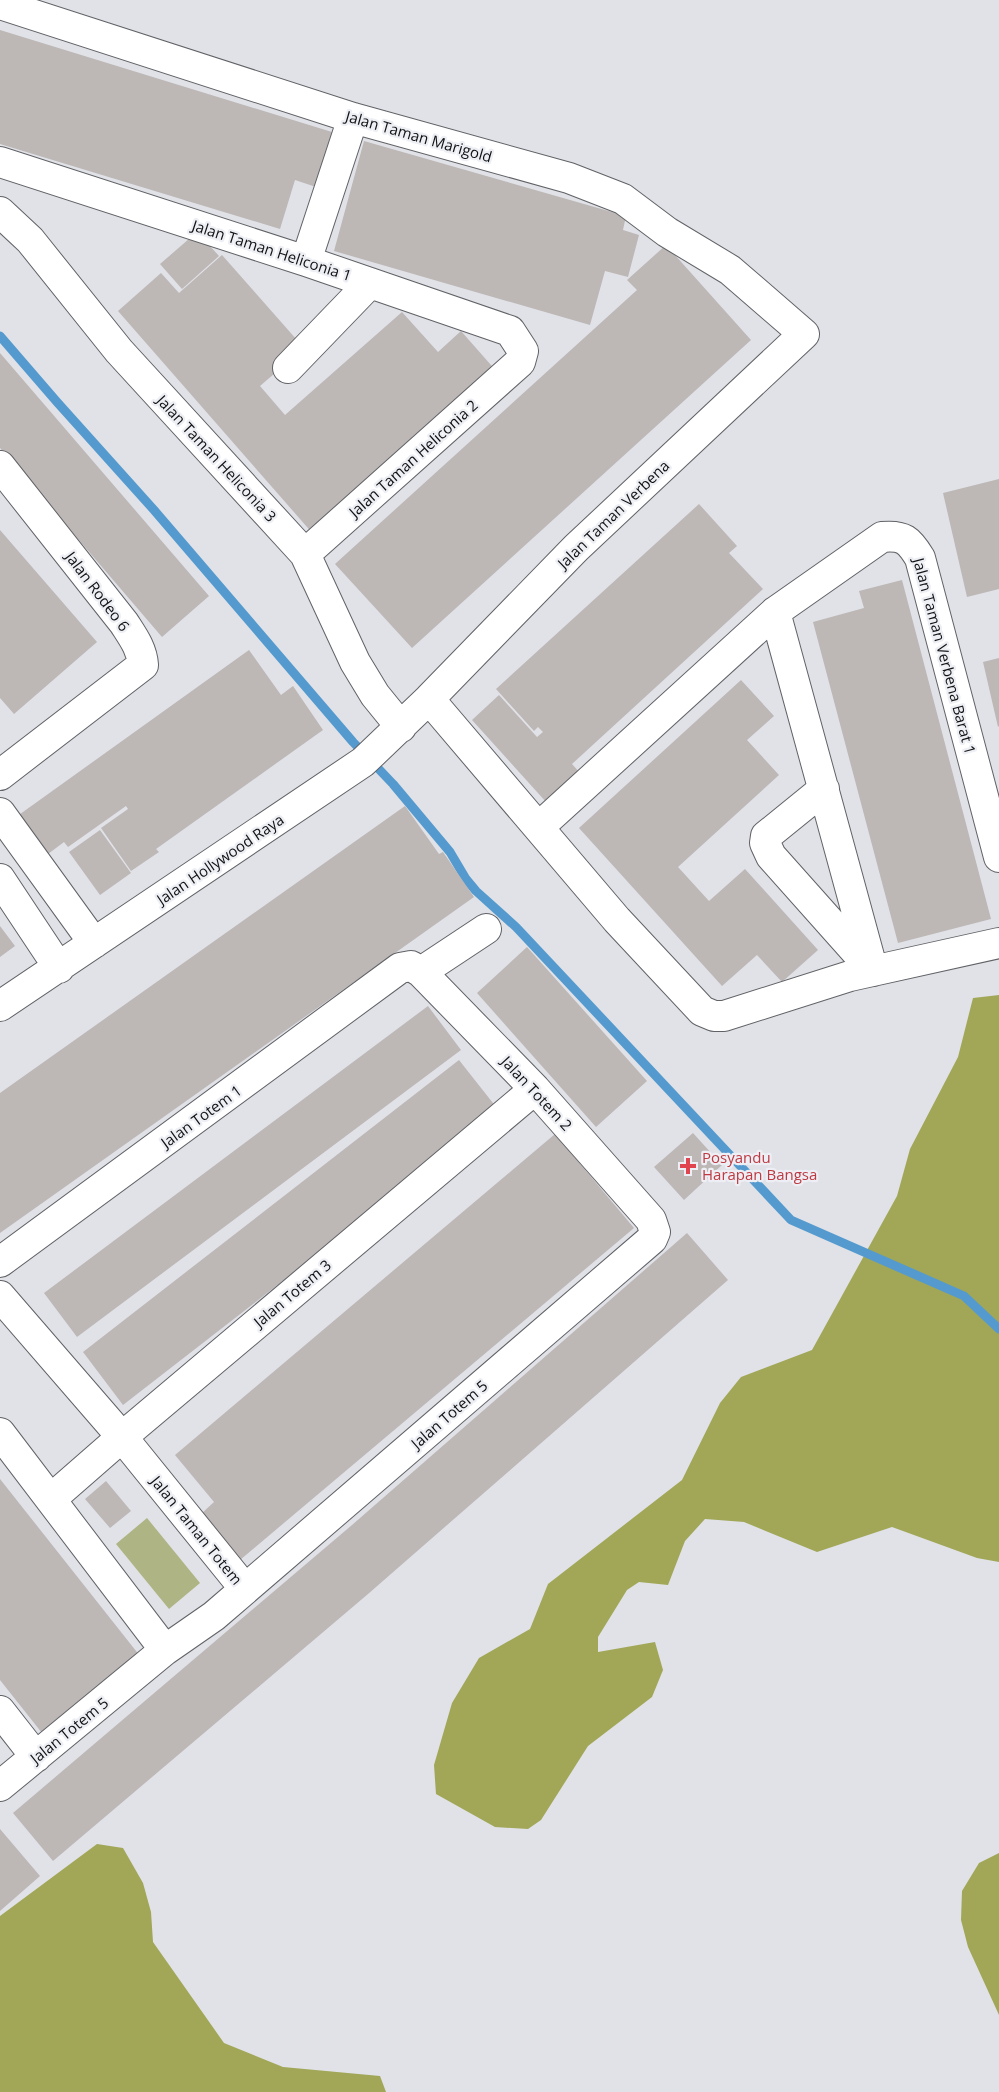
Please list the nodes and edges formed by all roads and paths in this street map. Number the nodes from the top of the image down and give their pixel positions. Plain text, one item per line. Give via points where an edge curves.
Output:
1 (0, 4) edge
2 (353, 118) junction
3 (0, 162) edge
4 (0, 212) edge
5 (306, 261) junction
6 (370, 283) junction
7 (804, 334) joint
8 (520, 362) joint
9 (288, 369) dead end
10 (1, 468) edge
11 (305, 554) junction
12 (775, 612) junction
13 (429, 699) junction
14 (401, 727) junction
15 (3, 768) edge
16 (824, 789) junction
17 (0, 813) edge
18 (539, 826) junction
19 (999, 857) edge
20 (0, 879) edge
21 (486, 929) dead end
22 (94, 943) junction
23 (999, 943) edge
24 (59, 968) junction
25 (410, 970) junction
26 (873, 970) junction
27 (0, 1006) edge
28 (535, 1089) junction
29 (652, 1239) joint
30 (0, 1262) edge
31 (0, 1296) edge
32 (0, 1432) edge
33 (122, 1437) junction
34 (51, 1499) junction
35 (245, 1589) junction
36 (165, 1650) junction
37 (0, 1711) edge
38 (36, 1757) junction
39 (0, 1786) edge

1 - 2 street, Jalan Taman Marigold
2 - 5 street
2 - 7 street, Jalan Taman Marigold via 569,178 622,199 730,270
3 - 5 street, Jalan Taman Heliconia 1
4 - 11 street, Jalan Taman Heliconia 3 via 30,240 119,351
5 - 6 street, Jalan Taman Heliconia 1
6 - 8 street, Jalan Taman Heliconia 1 via 510,331 523,351
6 - 9 street
7 - 13 street, Jalan Taman Verbena via 576,548
8 - 11 street, Jalan Taman Heliconia 2
10 - 15 street, Jalan Rodeo 6 via 124,623 142,656 142,665
11 - 14 street, Jalan Taman Heliconia 3 via 356,662 375,695
12 - 16 street
12 - 18 street, Jalan Taman Verbena Barat 1
12 - 19 street, Jalan Taman Verbena Barat 1 via 882,537 897,536 910,543 920,558
13 - 14 street, Jalan Hollywood Raya
13 - 18 street
14 - 22 street, Jalan Hollywood Raya via 370,756
16 - 26 street
16 - 26 street via 766,836 765,843 771,856
17 - 22 street
18 - 26 street via 617,920 702,1011 724,1016
20 - 24 street
21 - 25 street, Jalan Totem 1
22 - 24 street, Jalan Hollywood Raya
23 - 26 street
24 - 27 street, Jalan Hollywood Raya
25 - 28 street, Jalan Totem 2
25 - 30 street, Jalan Totem 1
28 - 29 street, Jalan Totem 2 via 651,1220 655,1232
28 - 33 street, Jalan Totem 3
29 - 35 street, Jalan Totem 5
31 - 33 street, Jalan Taman Totem
32 - 34 street
33 - 34 street, Jalan Totem 3
33 - 35 street, Jalan Taman Totem
34 - 36 street
35 - 36 street, Jalan Taman Totem
36 - 38 street, Jalan Totem 5
37 - 38 street
38 - 39 street, Jalan Totem 5

